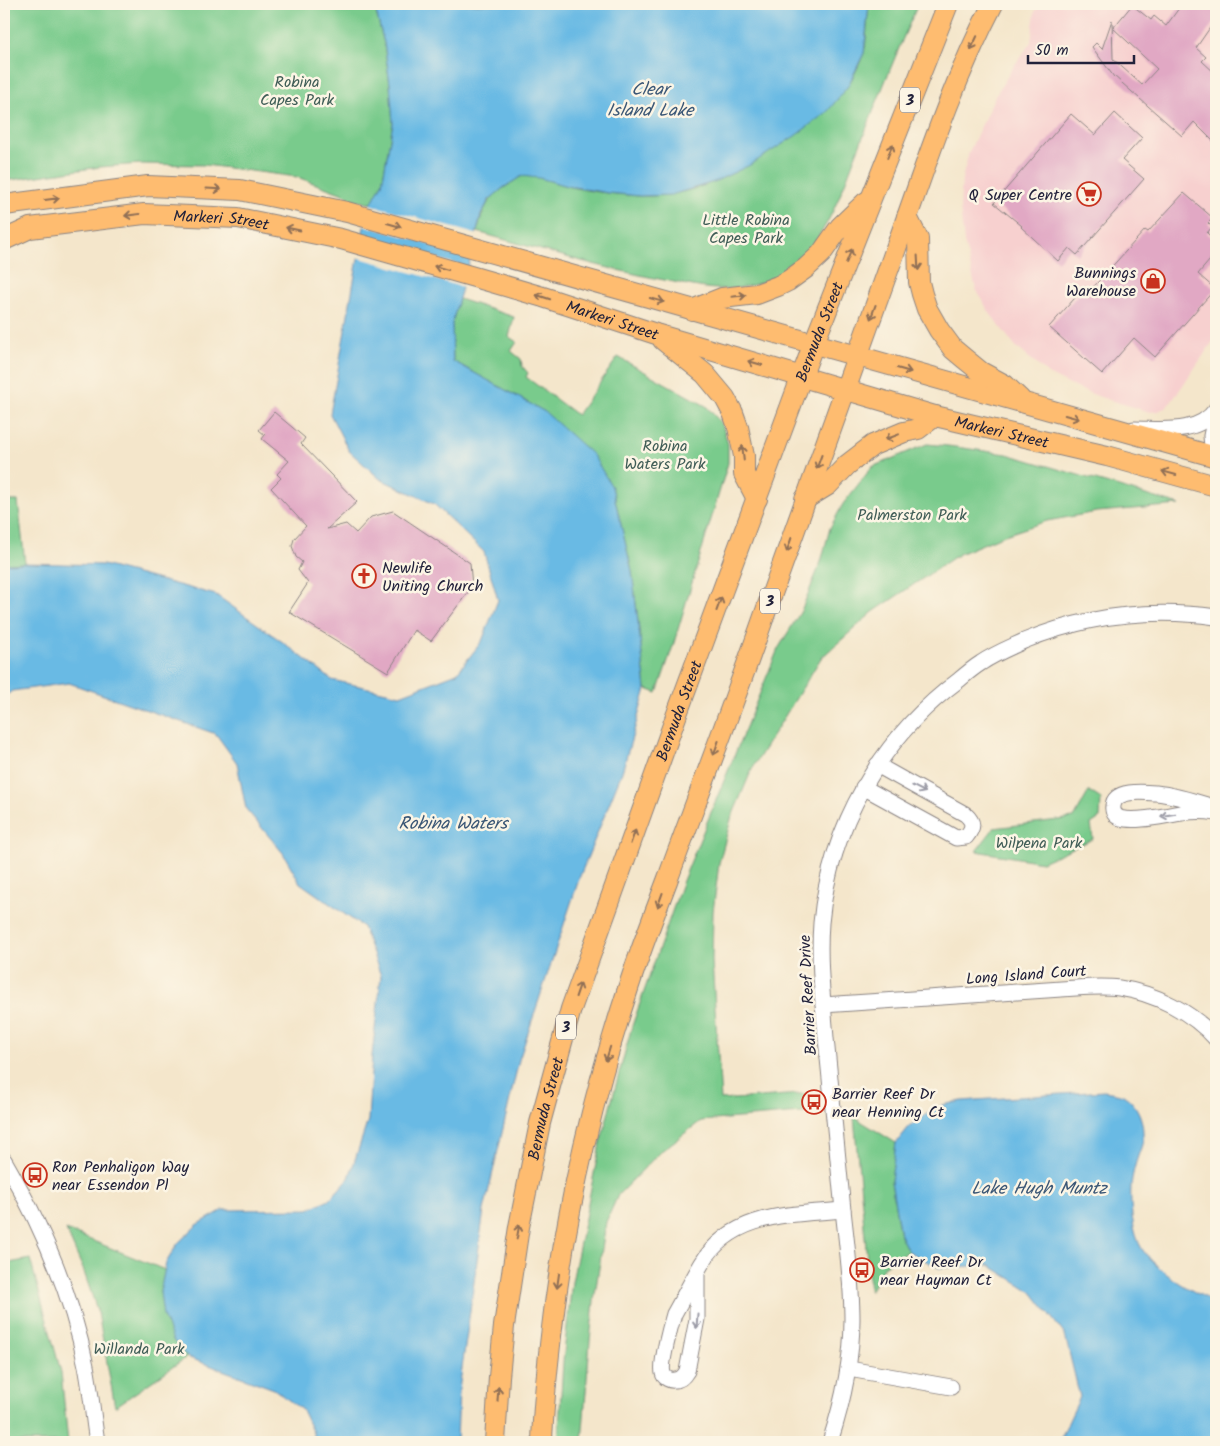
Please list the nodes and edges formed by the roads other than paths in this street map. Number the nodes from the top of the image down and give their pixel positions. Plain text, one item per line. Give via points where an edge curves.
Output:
1 (948, 4) edge
2 (993, 4) edge
3 (873, 196) junction
4 (4, 205) edge
5 (907, 217) junction
6 (4, 240) edge
7 (692, 310) junction
8 (656, 334) junction
9 (814, 344) junction
10 (857, 356) junction
11 (802, 376) junction
12 (845, 389) junction
13 (1025, 404) junction
14 (1216, 410) edge
15 (935, 416) junction
16 (1113, 429) junction
17 (1215, 460) edge
18 (1216, 486) edge
19 (757, 499) junction
20 (805, 499) junction
21 (1216, 617) edge
22 (877, 764) junction
23 (863, 787) junction
24 (1216, 808) edge
25 (1216, 813) edge
26 (823, 1005) junction
27 (1216, 1039) edge
28 (4, 1160) edge
29 (843, 1210) junction
30 (697, 1272) junction
31 (848, 1369) junction
32 (951, 1387) dead end
33 (96, 1442) edge
34 (495, 1442) edge
35 (542, 1442) edge
36 (830, 1442) edge

3 -> 1 main road, Bermuda Street / 3
2 -> 5 main road, 3 via 942,117
7 -> 3 main road via 722,298 757,294 788,281 821,254 840,227
9 -> 3 main road, Bermuda Street / 3
4 -> 7 main road, Markeri Street via 148,186 240,190 347,212
5 -> 10 main road, 3
5 -> 13 main road via 918,238 922,294 938,330 965,360 1005,385
8 -> 6 main road, Markeri Street via 543,297 341,239 238,218 144,214 30,228
7 - 9 main road, Markeri Street
11 -> 8 main road, Markeri Street
19 -> 8 main road via 744,474 738,427 725,398 705,374
9 - 10 main road, Markeri Street
9 - 11 main road, Bermuda Street / 3
10 - 12 main road, 3
10 -> 13 main road, Markeri Street
11 - 12 main road, Markeri Street
11 - 19 main road, Bermuda Street / 3
12 - 15 main road, Markeri Street
12 -> 20 main road, 3
13 -> 16 main road, Markeri Street
14 - 16 street via 1205,422 1188,428
14 - 17 street via 1211,436
18 -> 15 main road, Markeri Street via 1107,456
15 -> 20 main road via 918,429 873,445 846,465 828,485
16 - 17 main road, Markeri Street
34 -> 19 main road, Bermuda Street / 3 via 511,1275 552,1075 590,954
20 -> 35 main road, 3 via 627,990 590,1116 563,1248 546,1376
21 - 22 street, Barrier Reef Drive via 1164,612 1111,617 1059,628 1004,650 981,663 940,695 906,727
22 - 23 street, Barrier Reef Drive
22 -> 23 street via 965,814 971,819 971,831 966,837 953,837
23 - 26 street, Barrier Reef Drive via 840,838 824,896 820,948
25 -> 24 street via 1183,812 1146,819 1124,819 1118,817 1112,808 1116,798 1125,793 1166,794
26 - 27 street, Long Island Court via 1118,988 1159,999 1198,1021
26 - 29 street, Barrier Reef Drive
28 - 33 street via 41,1230 76,1323 86,1367
29 - 30 street via 777,1216 749,1223 722,1240
29 - 31 street, Barrier Reef Drive via 852,1319
30 -> 30 street via 697,1319 687,1371 684,1377 671,1380 662,1372 671,1323
31 - 32 street
31 - 36 street, Barrier Reef Drive via 844,1396

